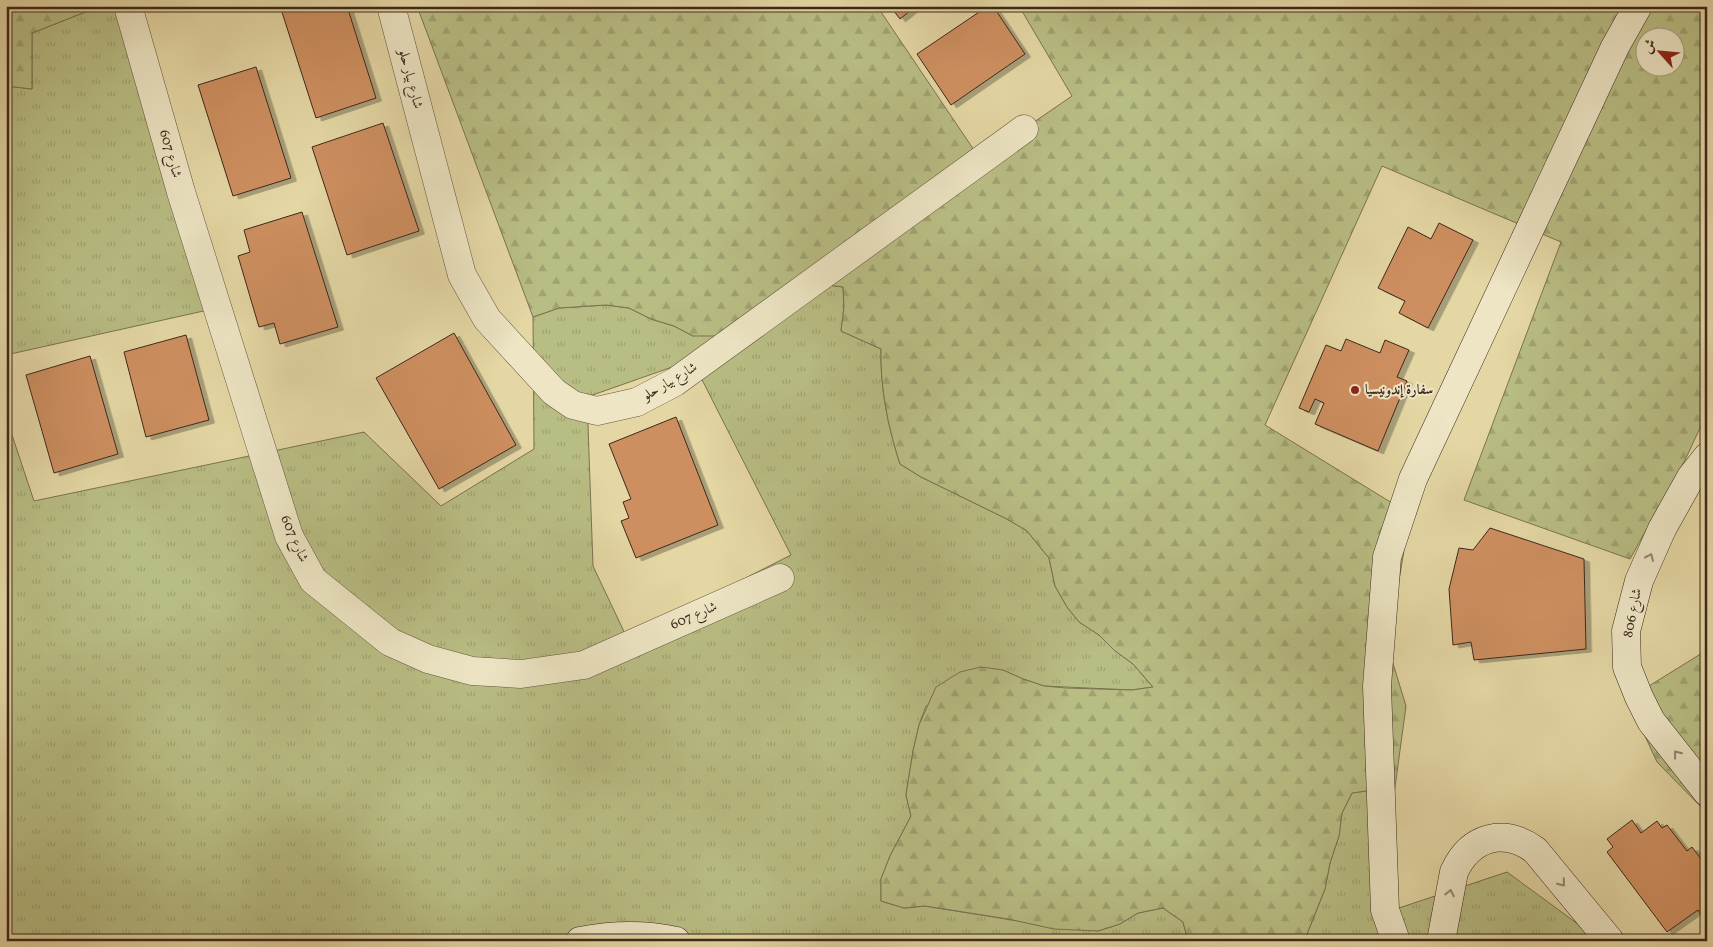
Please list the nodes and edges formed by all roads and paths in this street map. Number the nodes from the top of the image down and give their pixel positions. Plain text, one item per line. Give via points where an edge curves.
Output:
1 (128, 6) edge
2 (391, 6) edge
3 (1638, 6) edge
4 (1024, 129) dead end
5 (1707, 457) edge
6 (780, 578) dead end
7 (1707, 792) edge
8 (580, 941) edge
9 (676, 941) edge
10 (1396, 941) edge
11 (1441, 941) edge
12 (1610, 941) edge

1 - 6 street, شارع 607 via 181,192 289,536 313,580 390,642 428,659 472,670 521,674 584,665
2 - 4 street, شارع بيار حلو via 462,275 488,319 554,392 573,405 597,411 637,402 675,382
3 - 10 street via 1615,48 1413,479 1388,557 1377,686 1385,910
7 -> 5 street, شارع 806 via 1651,721 1627,667 1626,649 1626,631 1639,582 1662,529
8 - 9 street via 636,936
11 -> 12 street via 1454,872 1459,862 1465,853 1484,841 1505,838 1535,850

